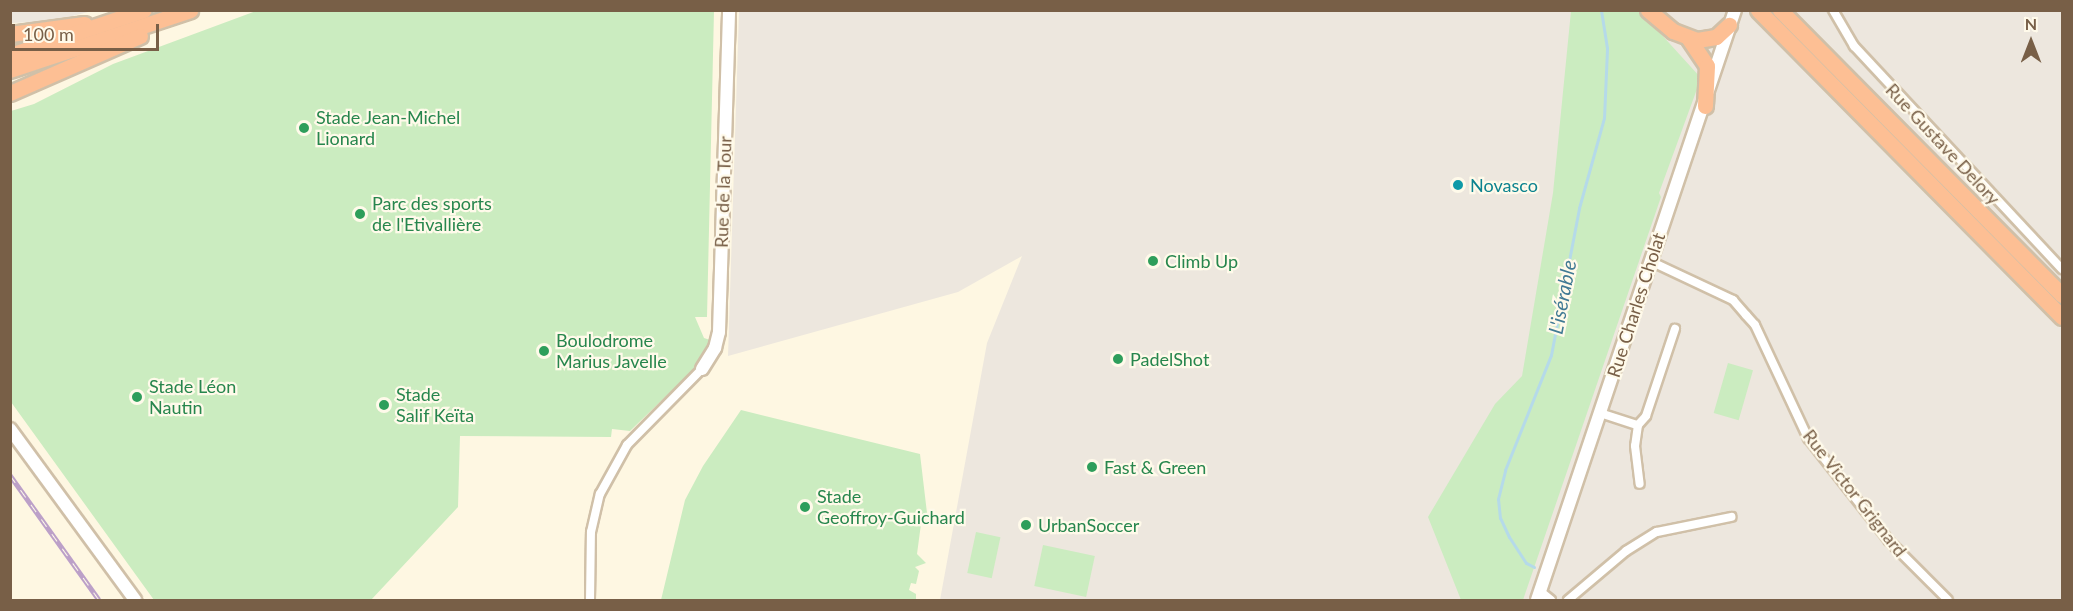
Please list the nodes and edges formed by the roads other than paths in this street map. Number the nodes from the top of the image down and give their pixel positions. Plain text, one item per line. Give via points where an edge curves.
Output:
1 (144, 10) edge
2 (190, 10) edge
3 (729, 10) edge
4 (1648, 10) edge
5 (1758, 10) edge
6 (1780, 10) edge
7 (1833, 10) edge
8 (1733, 16) edge
9 (162, 20) junction
10 (99, 26) junction
11 (10, 34) edge
12 (1689, 39) junction
13 (10, 55) edge
14 (10, 70) edge
15 (10, 93) edge
16 (1705, 106) junction
17 (1650, 261) junction
18 (2062, 269) edge
19 (2062, 295) edge
20 (2062, 316) edge
21 (1675, 329) dead end
22 (702, 369) joint
23 (1600, 413) junction
24 (1638, 425) junction
25 (10, 429) edge
26 (1640, 484) dead end
27 (1731, 517) dead end
28 (1538, 596) edge
29 (135, 600) edge
30 (590, 600) edge
31 (1551, 600) edge
32 (1568, 600) edge
33 (1948, 600) edge

1 - 10 highway
2 - 9 highway
3 - 22 street, Rue de la Tour via 719,332 715,348
4 - 12 highway
5 - 20 highway
6 - 19 highway
7 - 18 street, Rue Gustave Delory via 1854,46
8 - 12 highway via 1716,37
8 - 16 street, Rue Charles Cholat
9 - 14 highway
9 - 15 highway via 147,33
10 - 11 highway via 83,24
10 - 13 highway
12 - 16 highway via 1707,66
16 - 17 street, Rue Charles Cholat
17 - 23 street, Rue Charles Cholat
17 - 33 street, Rue Victor Grignard via 1733,300 1755,325 1808,438 1889,541
21 - 24 street via 1646,416
22 - 30 street via 627,445 600,494 591,532
23 - 24 street
23 - 28 street, Rue Charles Cholat
24 - 26 street via 1635,446
25 - 29 street
27 - 32 street via 1657,532 1626,551
28 - 31 street

